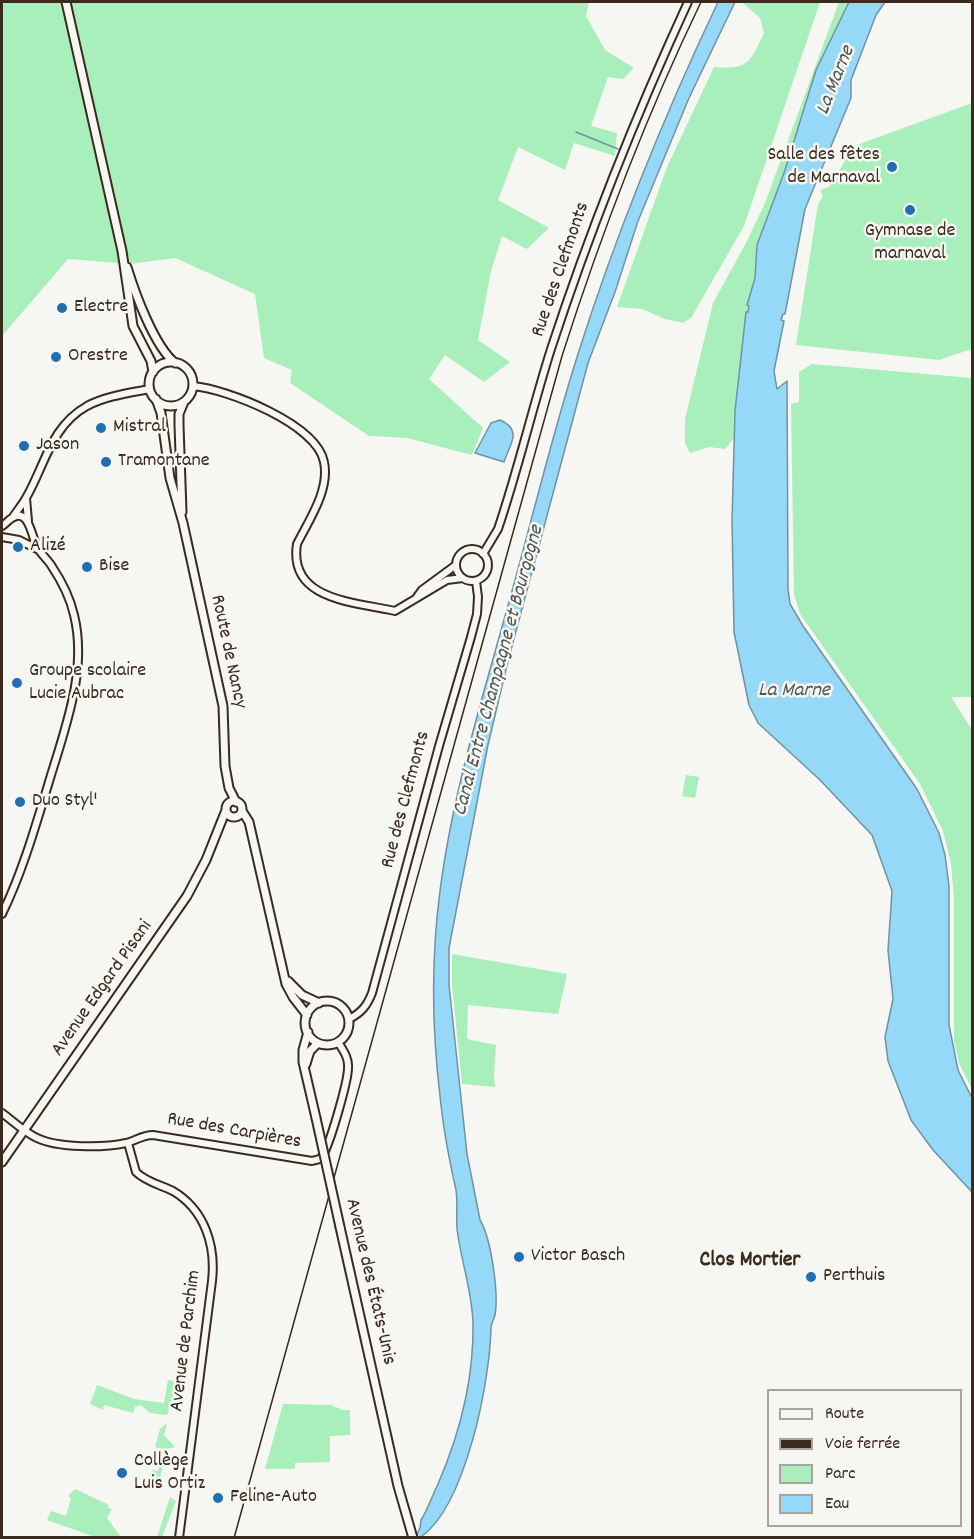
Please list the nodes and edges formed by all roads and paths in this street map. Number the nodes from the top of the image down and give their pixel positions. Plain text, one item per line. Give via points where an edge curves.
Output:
1 (66, 2) edge
2 (688, 2) edge
3 (122, 251) junction
4 (175, 363) junction
5 (153, 372) junction
6 (193, 386) junction
7 (150, 389) junction
8 (156, 399) junction
9 (184, 402) junction
10 (26, 498) junction
11 (13, 517) junction
12 (28, 522) junction
13 (183, 523) junction
14 (4, 524) edge
15 (30, 531) junction
16 (2, 537) edge
17 (16, 539) junction
18 (38, 549) junction
19 (483, 554) junction
20 (456, 565) junction
21 (463, 579) junction
22 (476, 581) junction
23 (416, 597) junction
24 (230, 805) junction
25 (236, 815) junction
26 (218, 828) junction
27 (2, 914) edge
28 (284, 977) junction
29 (319, 1003) junction
30 (307, 1015) junction
31 (349, 1019) junction
32 (308, 1032) junction
33 (338, 1042) junction
34 (318, 1043) junction
35 (304, 1070) junction
36 (2, 1113) edge
37 (24, 1130) junction
38 (128, 1143) junction
39 (2, 1162) edge
40 (179, 1538) edge
41 (413, 1538) edge

1 - 3 main road
2 - 19 street, Rue des Clefmonts via 590,236 551,349 498,529
3 - 4 main road via 144,314
3 - 5 main road via 133,326
4 - 5 main road via 163,364
4 - 6 main road via 188,370
5 - 7 main road
6 - 9 main road
6 - 23 street via 227,393 252,404 291,425 320,451 325,479 296,551 298,568 307,584 326,594 395,611
7 - 8 main road
7 - 10 street via 98,401 69,420 56,435
8 - 9 main road via 170,406
8 - 13 main road, Route de Nancy via 170,478
9 - 13 main road, Route de Nancy via 179,414
10 - 11 street
10 - 12 street
11 - 12 street via 21,516
11 - 14 street
12 - 15 street
13 - 24 main road, Route de Nancy via 223,706
14 - 17 street
15 - 17 street via 24,538
15 - 18 street
16 - 17 street
17 - 18 street
18 - 27 street via 70,600 77,626 78,661 68,719 37,826
19 - 20 street via 465,551
19 - 22 street via 488,561 487,570
20 - 21 street
20 - 23 street
21 - 22 street
21 - 23 street via 447,580
22 - 31 street, Rue des Clefmonts via 477,614 372,993 362,1011
24 - 25 main road
24 - 25 main road via 241,806
24 - 26 main road, Avenue Edgard Pisani
25 - 26 main road, Avenue Edgard Pisani
25 - 28 main road via 250,829
26 - 37 main road, Avenue Edgard Pisani via 181,906
28 - 29 main road via 302,995
28 - 30 main road
29 - 30 main road
29 - 31 main road via 335,1003
30 - 32 main road
31 - 33 main road via 346,1035
32 - 34 main road
32 - 35 main road, Avenue des États-Unis via 303,1050
33 - 34 main road
33 - 38 street, Rue des Carpières via 349,1067 322,1157 312,1161 156,1135
34 - 35 main road via 310,1051
35 - 41 main road, Avenue des États-Unis, bridge
36 - 37 street, Rue des Carpières
37 - 38 street, Rue des Carpières via 62,1144
37 - 39 main road, Avenue Edgard Pisani
38 - 40 street, Avenue de Parchim via 139,1176 171,1190 199,1216 209,1235 213,1256

